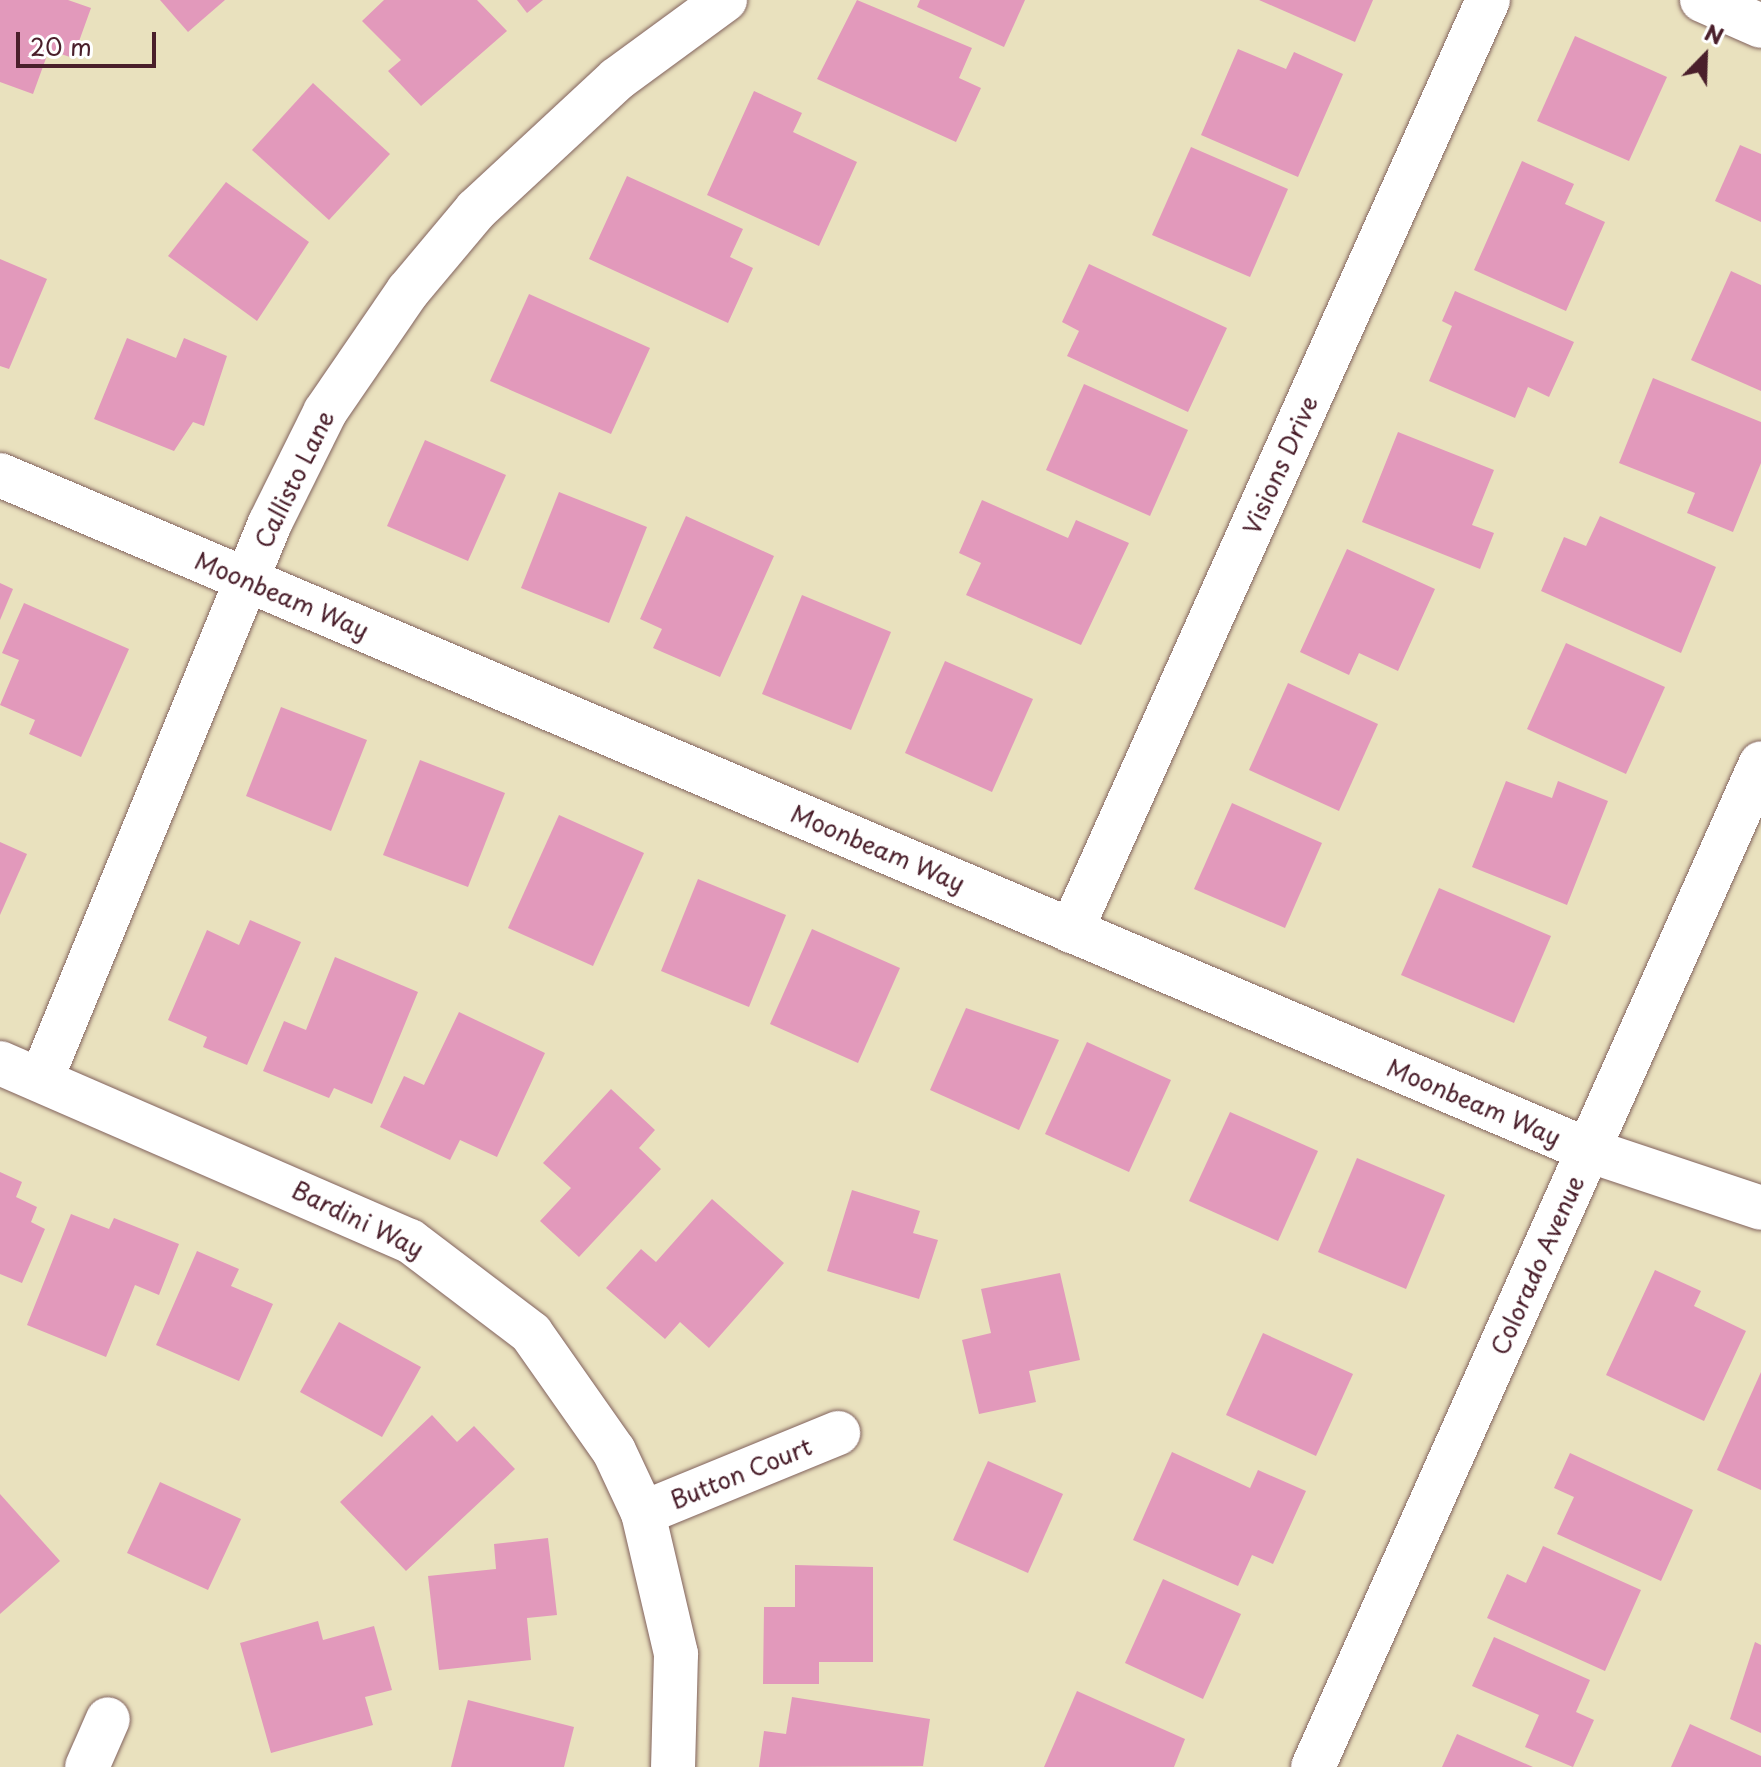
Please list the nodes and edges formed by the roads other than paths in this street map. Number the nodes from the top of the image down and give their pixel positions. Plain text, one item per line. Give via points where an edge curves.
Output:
1 (725, 0) edge
2 (1488, 0) edge
3 (1702, 0) edge
4 (1761, 26) edge
5 (0, 475) edge
6 (248, 580) junction
7 (1761, 763) edge
8 (1071, 931) junction
9 (0, 1063) edge
10 (41, 1080) junction
11 (1588, 1150) junction
12 (1761, 1208) edge
13 (838, 1433) dead end
14 (643, 1513) junction
15 (108, 1719) dead end
16 (87, 1767) edge
17 (673, 1767) edge
18 (1313, 1767) edge

1 - 6 street, Callisto Lane via 541,145 408,291 325,412
2 - 8 street, Visions Drive
3 - 4 street
5 - 6 street, Moonbeam Way
6 - 8 street, Moonbeam Way
6 - 10 street, Callisto Lane
7 - 11 street, Colorado Avenue
8 - 11 street, Moonbeam Way
9 - 10 street, Bardini Way
10 - 14 street, Bardini Way via 351,1211 473,1283 531,1333 579,1394
11 - 12 street, Moonbeam Way
11 - 18 street, Colorado Avenue
13 - 14 street, Button Court
14 - 17 street, Bardini Way via 676,1654
15 - 16 street

